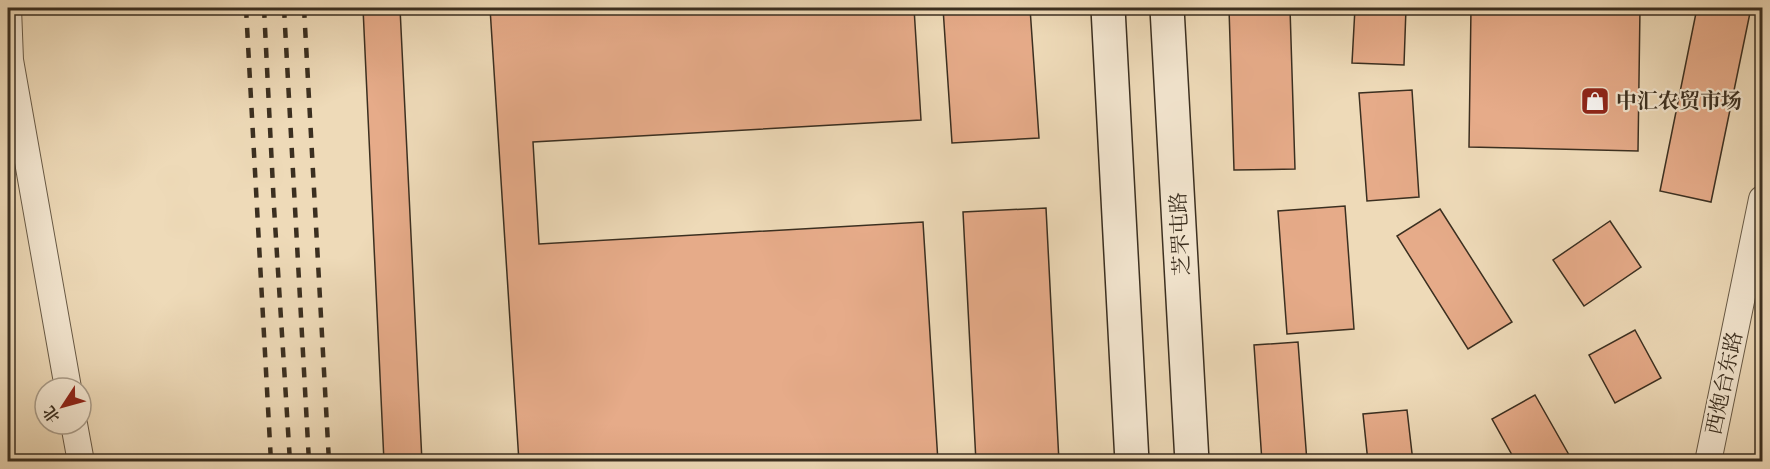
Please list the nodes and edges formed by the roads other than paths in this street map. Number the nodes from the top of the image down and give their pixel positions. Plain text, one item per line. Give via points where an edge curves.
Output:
1 (8, 8) edge
2 (1108, 8) edge
3 (1167, 8) edge
4 (1762, 199) edge
5 (66, 376) edge
6 (76, 436) edge
7 (81, 462) edge
8 (1132, 462) edge
9 (1192, 462) edge
10 (1708, 462) edge

1 - 5 street via 10,60
2 - 8 main road
3 - 9 main road, 芝罘屯路
4 - 10 street, 西炮台东路
6 - 7 street

